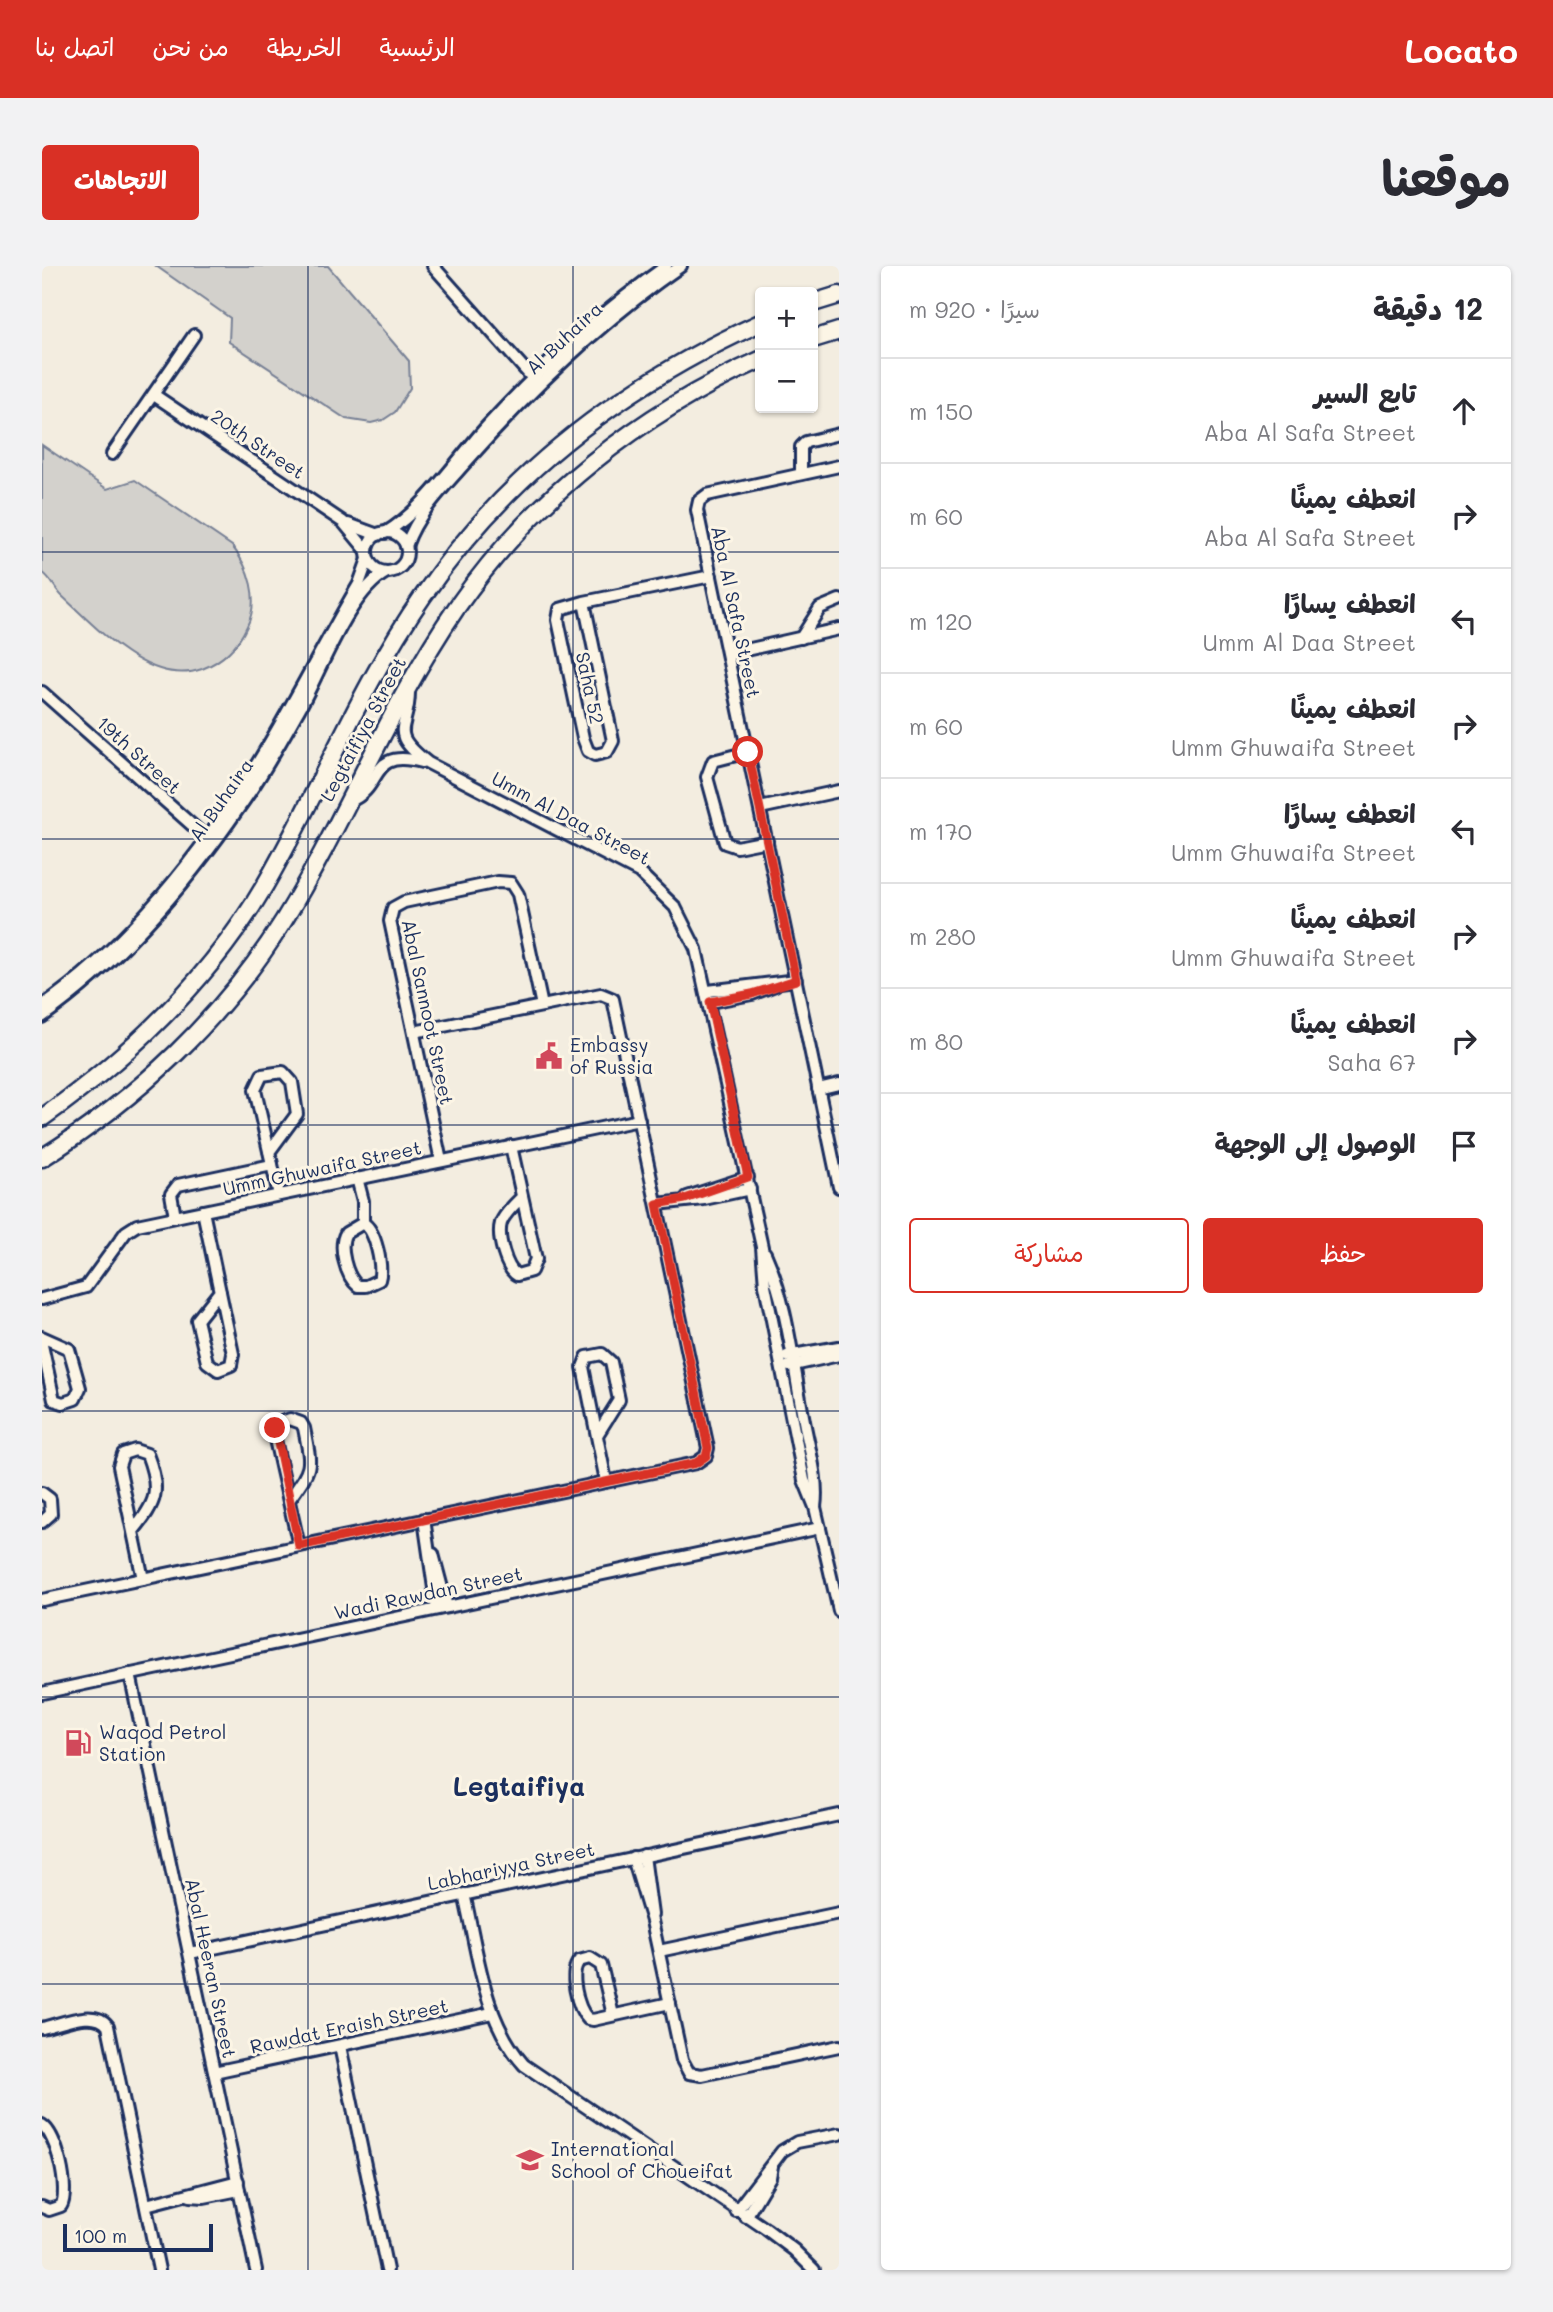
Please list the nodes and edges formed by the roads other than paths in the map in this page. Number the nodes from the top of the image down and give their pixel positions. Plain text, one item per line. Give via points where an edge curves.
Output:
1 (433, 266) edge
2 (666, 266) edge
3 (681, 266) edge
4 (839, 295) edge
5 (818, 301) edge
6 (622, 304) junction
7 (755, 325) edge
8 (839, 331) edge
9 (194, 335) dead end
10 (818, 338) edge
11 (755, 362) edge
12 (536, 382) junction
13 (154, 395) junction
14 (839, 434) edge
15 (112, 454) dead end
16 (465, 457) junction
17 (839, 466) edge
18 (801, 474) junction
19 (343, 522) junction
20 (381, 534) junction
21 (405, 546) junction
22 (367, 555) junction
23 (387, 572) junction
24 (711, 576) junction
25 (839, 600) edge
26 (584, 602) junction
27 (348, 611) junction
28 (839, 629) edge
29 (801, 638) junction
30 (728, 654) junction
31 (408, 686) junction
32 (42, 692) edge
33 (748, 752) junction
34 (428, 763) junction
35 (839, 781) edge
36 (836, 792) edge
37 (348, 802) junction
38 (760, 808) junction
39 (209, 841) junction
40 (766, 841) junction
41 (796, 980) junction
42 (709, 997) junction
43 (56, 1002) junction
44 (42, 1006) edge
45 (542, 1006) junction
46 (42, 1017) edge
47 (414, 1032) junction
48 (839, 1084) edge
49 (818, 1089) junction
50 (42, 1118) edge
51 (639, 1120) junction
52 (512, 1146) junction
53 (270, 1152) junction
54 (42, 1158) edge
55 (442, 1161) junction
56 (272, 1165) junction
57 (358, 1178) junction
58 (749, 1183) junction
59 (839, 1187) edge
60 (279, 1195) junction
61 (522, 1197) junction
62 (657, 1204) junction
63 (203, 1211) junction
64 (174, 1217) junction
65 (363, 1223) junction
66 (220, 1291) junction
67 (42, 1298) edge
68 (42, 1337) edge
69 (42, 1345) edge
70 (839, 1347) edge
71 (839, 1355) edge
72 (787, 1361) junction
73 (597, 1435) junction
74 (607, 1480) junction
75 (42, 1493) edge
76 (289, 1500) junction
77 (424, 1519) junction
78 (42, 1522) edge
79 (820, 1528) junction
80 (133, 1531) junction
81 (299, 1546) junction
82 (143, 1579) junction
83 (42, 1600) edge
84 (442, 1608) junction
85 (839, 1611) edge
86 (131, 1674) junction
87 (42, 1693) edge
88 (839, 1815) edge
89 (638, 1857) junction
90 (464, 1894) junction
91 (839, 1914) edge
92 (659, 1951) junction
93 (190, 1953) junction
94 (670, 2003) junction
95 (492, 2013) junction
96 (613, 2015) junction
97 (42, 2028) edge
98 (340, 2046) junction
99 (839, 2046) edge
100 (214, 2072) junction
101 (42, 2125) edge
102 (839, 2134) edge
103 (238, 2186) junction
104 (146, 2205) junction
105 (42, 2207) edge
106 (741, 2214) junction
107 (159, 2270) edge
108 (256, 2270) edge
109 (387, 2270) edge
110 (814, 2270) edge

1 - 12 street
2 - 6 street, Al Buhaira
3 - 6 street, Al Buhaira
4 - 5 street
6 - 12 street, Al Buhaira
7 - 50 street, Legtaifiya Street via 669,368 589,422 525,476 475,529 444,565 399,632 277,864 231,937 147,1033
8 - 10 street
9 - 13 street
11 - 31 street, Legtaifiya Street via 648,422 552,498 475,583
12 - 16 street, Al Buhaira
13 - 15 street
13 - 19 street, 20th Street
14 - 18 street via 806,442 799,450
16 - 20 street, Al Buhaira via 409,515
16 - 21 street, Al Buhaira via 417,519
17 - 18 street, Aba Al Safa Street
18 - 24 street, Aba Al Safa Street via 703,497 697,510
19 - 20 street, 20th Street
19 - 22 street, 20th Street
20 - 21 street via 397,536
20 - 22 street, Al Buhaira via 369,543
21 - 23 street, Al Buhaira via 403,564
22 - 23 street via 376,569
22 - 27 street, Al Buhaira
23 - 27 street, Al Buhaira via 374,580
24 - 26 street, Saha 52
24 - 30 street, Aba Al Safa Street
25 - 29 street via 820,608
26 - 26 street, Saha 52 via 559,609 558,620 583,738 595,755 607,752 613,741
27 - 39 street, Al Buhaira via 263,762
28 - 29 street
29 - 30 street
30 - 33 street, Aba Al Safa Street
31 - 34 street, Umm Al Daa Street via 403,736
31 - 37 street, Legtaifiya Street
32 - 39 street, 19th Street
33 - 38 street, Aba Al Safa Street
33 - 40 street via 713,761 707,776 725,843 737,847
34 - 37 street, Umm Al Daa Street via 391,760 377,768 359,797
34 - 42 street, Umm Al Daa Street via 626,864 652,882 686,926
35 - 36 street
36 - 38 street
37 - 54 street, Legtaifiya Street via 283,922 219,1008 136,1088
38 - 40 street, Aba Al Safa Street
39 - 43 street, Al Buhaira via 114,950
40 - 41 street, Aba Al Safa Street
41 - 42 street via 752,994
41 - 49 street, Aba Al Safa Street
42 - 58 street, Umm Al Daa Street
43 - 44 street, Al Buhaira
43 - 46 street, Al Buhaira
45 - 47 street
45 - 47 street, Abal Sannoot Street via 516,888 503,881 399,903 391,912
45 - 51 street via 601,994 613,999
47 - 55 street, Abal Sannoot Street
48 - 49 street
49 - 59 street, Aba Al Safa Street
51 - 52 street, Umm Ghuwaifa Street
51 - 62 street
52 - 55 street, Umm Ghuwaifa Street
52 - 61 street
53 - 53 street via 297,1114 292,1082 283,1072 266,1073 256,1083
53 - 56 street
55 - 57 street, Umm Ghuwaifa Street
56 - 60 street
56 - 64 street via 178,1185 171,1194
57 - 60 street, Umm Ghuwaifa Street
57 - 65 street
58 - 62 street
58 - 72 street, Umm Al Daa Street via 762,1247 776,1282
60 - 63 street, Umm Ghuwaifa Street
61 - 61 street via 500,1228 508,1266 517,1275 536,1266
62 - 74 street via 708,1452 696,1463
63 - 64 street, Umm Ghuwaifa Street
63 - 66 street
64 - 67 street, Umm Ghuwaifa Street via 131,1228 86,1287
65 - 65 street via 346,1233 342,1245 349,1277 358,1286 379,1280 380,1269 370,1231
66 - 66 street via 198,1320 206,1362 218,1370 227,1368 233,1354
68 - 69 street via 69,1349 80,1388 75,1399 54,1400
70 - 72 street
71 - 72 street
72 - 79 street, Umm Al Daa Street via 816,1485
73 - 73 street via 619,1400 611,1362 602,1354 587,1357 583,1367
73 - 74 street
74 - 77 street
75 - 78 street via 50,1499 51,1514
76 - 76 street via 311,1463 304,1428 290,1419 278,1423 274,1435
76 - 81 street
77 - 81 street
77 - 84 street via 441,1577
79 - 84 street, Wadi Rawdan Street
79 - 85 street, Umm Al Daa Street
80 - 80 street via 152,1507 155,1495 147,1454 135,1450 123,1454 119,1466
80 - 82 street
81 - 82 street
82 - 83 street
84 - 86 street, Wadi Rawdan Street
86 - 87 street, Wadi Rawdan Street
86 - 93 street, Abal Heeran Street
88 - 89 street, Labhariyya Street
89 - 90 street, Labhariyya Street
89 - 92 street
90 - 93 street, Labhariyya Street
90 - 95 street
91 - 92 street
92 - 94 street
93 - 100 street, Abal Heeran Street
94 - 96 street
94 - 99 street via 684,2066 695,2075
95 - 98 street, Rawdat Eraish Street
95 - 106 street via 507,2043 534,2074
96 - 96 street via 601,1965 590,1958 579,1961 573,1973 584,2015 593,2020
97 - 104 street via 94,2017 108,2026
98 - 100 street, Rawdat Eraish Street
98 - 109 street
100 - 103 street, Abal Heeran Street
101 - 105 street via 54,2137 65,2192 61,2206
102 - 106 street via 790,2146
103 - 104 street via 203,2189
103 - 108 street, Abal Heeran Street
104 - 107 street
106 - 110 street via 794,2250

